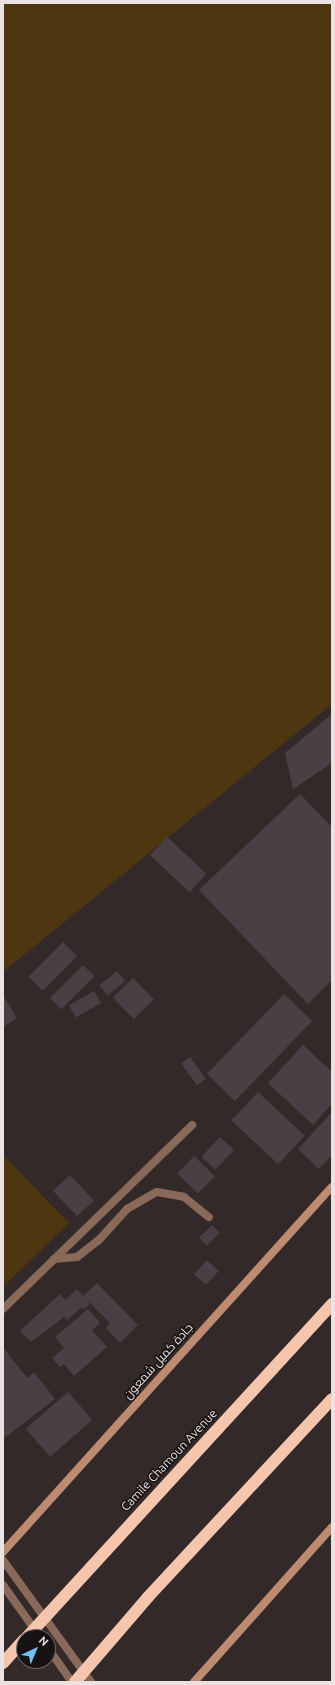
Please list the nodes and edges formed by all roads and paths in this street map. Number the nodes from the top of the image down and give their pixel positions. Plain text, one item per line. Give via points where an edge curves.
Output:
1 (192, 1125) dead end
2 (332, 1187) edge
3 (209, 1217) dead end
4 (54, 1259) junction
5 (332, 1304) edge
6 (3, 1309) edge
7 (332, 1398) edge
8 (332, 1527) edge
9 (3, 1552) edge
10 (3, 1560) edge
11 (3, 1585) edge
12 (34, 1629) edge
13 (34, 1629) edge
14 (16, 1649) edge
15 (56, 1658) edge
16 (3, 1663) edge
17 (74, 1682) edge
18 (91, 1682) edge
19 (194, 1682) edge

1 - 4 street
2 - 9 main road, جادة كميل شمعون
3 - 4 street via 184,1197 157,1192 127,1209 99,1240 77,1257
4 - 6 street
5 - 12 highway, Camile Chamoun Avenue
7 - 17 highway via 148,1597
8 - 19 main road
10 - 18 street
11 - 13 street
14 - 16 highway
15 - 17 street

